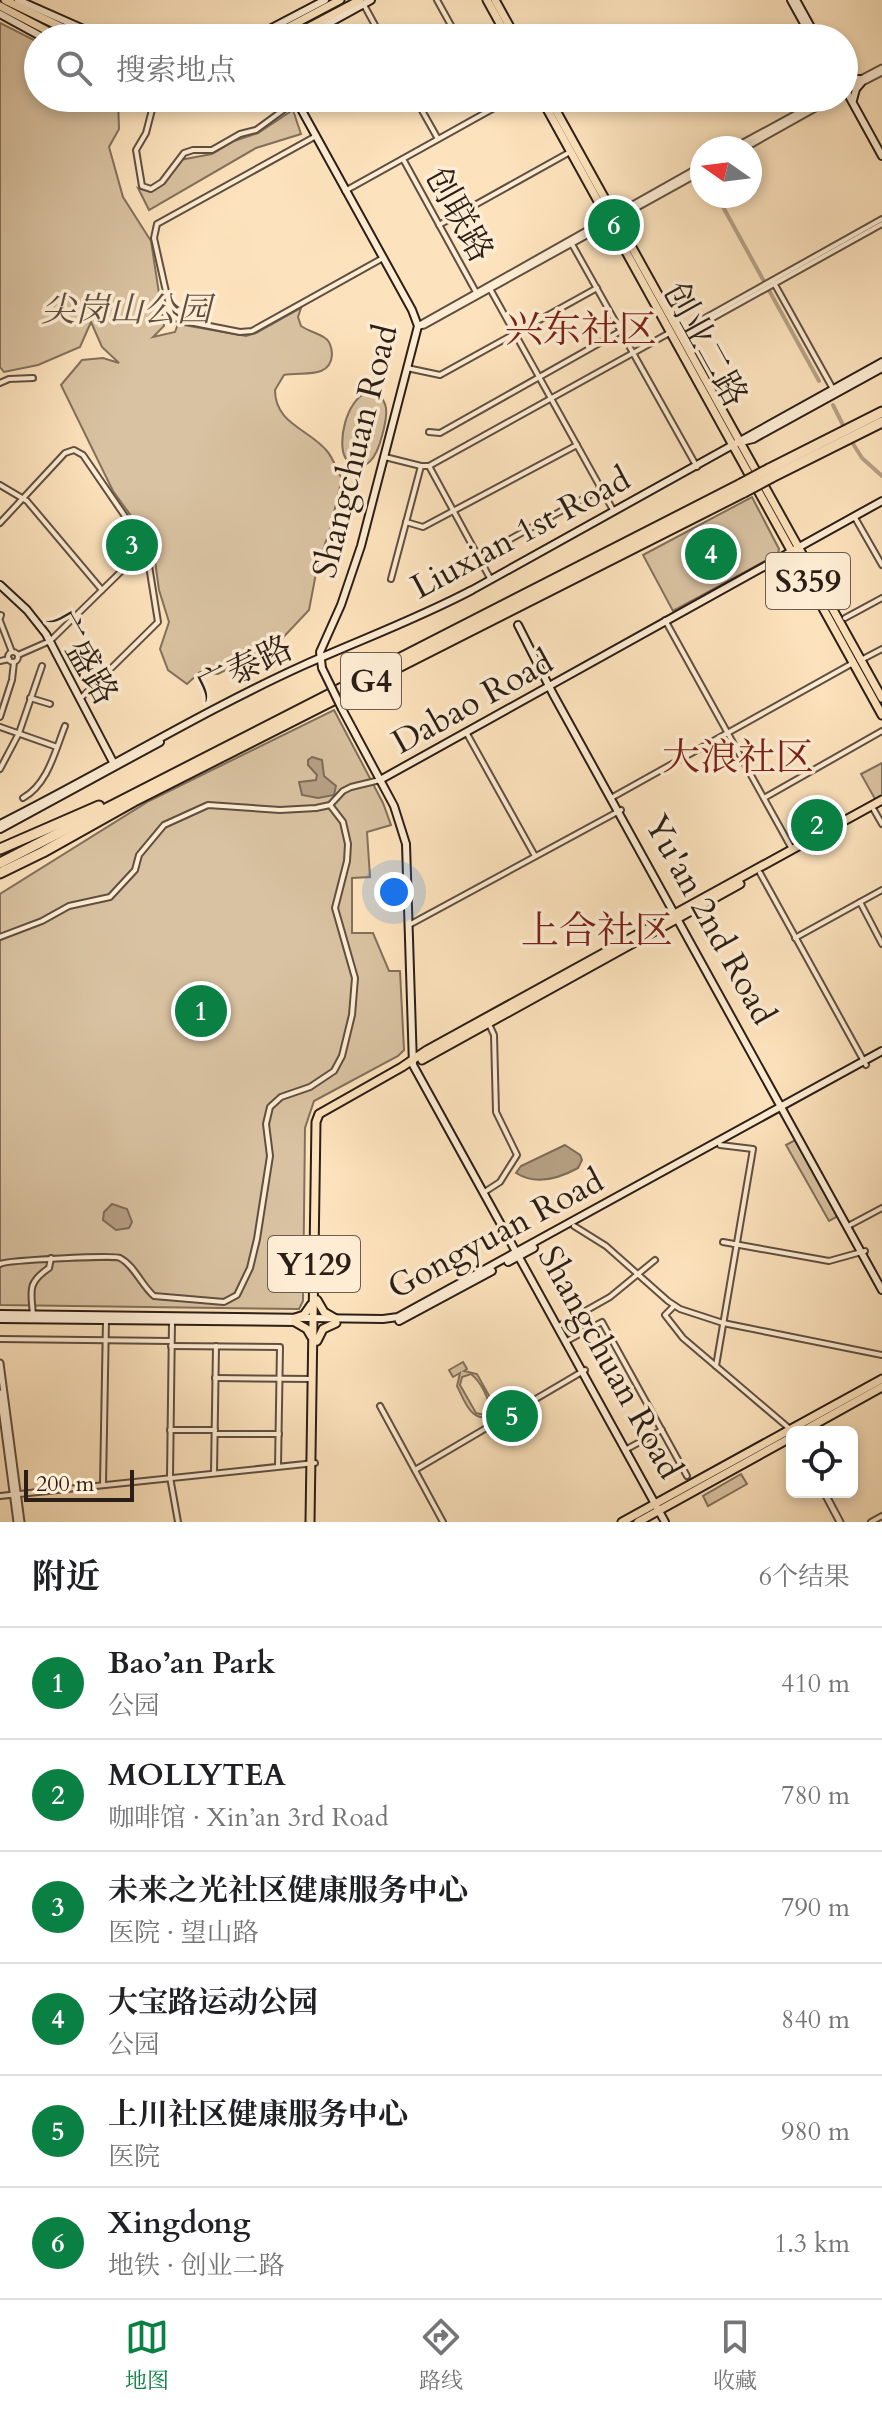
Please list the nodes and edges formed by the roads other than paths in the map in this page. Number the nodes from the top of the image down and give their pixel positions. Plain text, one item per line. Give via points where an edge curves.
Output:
1 (5, 0) edge
2 (18, 0) edge
3 (325, 0) edge
4 (340, 0) edge
5 (437, 0) edge
6 (487, 0) edge
7 (495, 0) edge
8 (794, 0) edge
9 (365, 2) edge
10 (0, 6) edge
11 (0, 14) edge
12 (34, 24) edge
13 (52, 24) edge
14 (72, 24) edge
15 (279, 24) edge
16 (295, 24) edge
17 (318, 24) edge
18 (326, 24) edge
19 (375, 24) edge
20 (450, 24) edge
21 (500, 24) edge
22 (508, 24) edge
23 (807, 24) edge
24 (24, 27) edge
25 (882, 70) edge
26 (860, 81) joint
27 (858, 85) edge
28 (858, 111) edge
29 (151, 112) edge
30 (279, 112) edge
31 (303, 112) edge
32 (423, 112) edge
33 (487, 112) edge
34 (549, 112) edge
35 (556, 112) edge
36 (800, 112) edge
37 (808, 112) edge
38 (855, 112) edge
39 (316, 136) junction
40 (756, 136) edge
41 (762, 138) edge
42 (438, 139) junction
43 (570, 152) junction
44 (882, 156) edge
45 (403, 159) junction
46 (882, 163) edge
47 (690, 175) edge
48 (345, 191) junction
49 (612, 219) junction
50 (882, 221) edge
51 (439, 225) junction
52 (573, 246) dead end
53 (383, 258) junction
54 (771, 284) junction
55 (489, 287) junction
56 (597, 288) junction
57 (476, 292) junction
58 (418, 326) junction
59 (621, 331) junction
60 (671, 332) junction
61 (515, 333) junction
62 (681, 334) junction
63 (633, 353) junction
64 (882, 365) edge
65 (407, 368) junction
66 (540, 377) junction
67 (33, 378) dead end
68 (0, 383) edge
69 (833, 389) junction
70 (551, 398) junction
71 (882, 412) edge
72 (882, 422) edge
73 (429, 432) dead end
74 (852, 432) junction
75 (738, 444) junction
76 (577, 445) junction
77 (384, 456) junction
78 (421, 466) junction
79 (429, 466) junction
80 (697, 467) junction
81 (0, 485) edge
82 (742, 488) junction
83 (601, 489) junction
84 (23, 497) junction
85 (882, 503) edge
86 (454, 512) junction
87 (614, 512) junction
88 (855, 518) junction
89 (406, 522) junction
90 (0, 523) edge
91 (505, 542) dead end
92 (146, 547) junction
93 (796, 550) junction
94 (882, 565) edge
95 (391, 579) dead end
96 (491, 580) junction
97 (0, 585) edge
98 (102, 590) junction
99 (882, 598) edge
100 (0, 618) edge
101 (845, 618) dead end
102 (666, 622) junction
103 (518, 625) dead end
104 (50, 641) junction
105 (882, 649) edge
106 (12, 652) junction
107 (18, 655) junction
108 (319, 659) junction
109 (12, 660) junction
110 (0, 661) edge
111 (857, 661) junction
112 (42, 666) dead end
113 (551, 686) junction
114 (30, 698) junction
115 (882, 698) edge
116 (80, 699) junction
117 (50, 704) dead end
118 (882, 715) edge
119 (0, 717) edge
120 (65, 726) dead end
121 (0, 727) edge
122 (882, 731) edge
123 (466, 732) junction
124 (727, 732) junction
125 (19, 733) junction
126 (57, 747) junction
127 (114, 764) junction
128 (0, 769) edge
129 (380, 780) junction
130 (132, 794) junction
131 (612, 797) junction
132 (23, 798) dead end
133 (764, 798) junction
134 (330, 805) junction
135 (879, 805) edge
136 (620, 811) junction
137 (882, 824) edge
138 (0, 826) edge
139 (0, 849) edge
140 (792, 849) junction
141 (535, 856) junction
142 (0, 863) edge
143 (760, 873) junction
144 (0, 875) edge
145 (882, 890) edge
146 (860, 902) junction
147 (677, 915) junction
148 (411, 924) junction
149 (0, 937) edge
150 (795, 938) junction
151 (882, 944) edge
152 (491, 1028) junction
153 (882, 1054) edge
154 (414, 1062) junction
155 (865, 1063) junction
156 (784, 1108) junction
157 (720, 1145) junction
158 (484, 1191) junction
159 (882, 1208) edge
160 (582, 1221) junction
161 (850, 1225) junction
162 (574, 1226) junction
163 (584, 1231) junction
164 (723, 1242) dead end
165 (736, 1245) junction
166 (863, 1252) junction
167 (519, 1254) junction
168 (51, 1258) junction
169 (655, 1260) dead end
170 (0, 1264) edge
171 (639, 1274) junction
172 (882, 1283) edge
173 (882, 1290) edge
174 (315, 1300) junction
175 (674, 1306) junction
176 (33, 1315) junction
177 (0, 1317) edge
178 (172, 1319) junction
179 (106, 1320) junction
180 (295, 1320) junction
181 (315, 1321) junction
182 (336, 1321) junction
183 (723, 1323) junction
184 (559, 1326) junction
185 (0, 1339) edge
186 (105, 1340) junction
187 (315, 1341) junction
188 (567, 1341) junction
189 (171, 1343) junction
190 (216, 1346) junction
191 (882, 1355) edge
192 (0, 1363) edge
193 (716, 1366) junction
194 (584, 1371) junction
195 (215, 1378) junction
196 (279, 1379) junction
197 (312, 1379) junction
198 (882, 1379) edge
199 (882, 1387) edge
200 (0, 1393) edge
201 (380, 1406) dead end
202 (803, 1426) edge
203 (812, 1426) edge
204 (786, 1429) edge
205 (170, 1430) junction
206 (662, 1430) junction
207 (2, 1431) edge
208 (215, 1432) junction
209 (279, 1434) junction
210 (786, 1436) edge
211 (627, 1449) junction
212 (313, 1463) junction
213 (278, 1466) junction
214 (415, 1470) junction
215 (214, 1473) junction
216 (687, 1476) dead end
217 (170, 1477) junction
218 (103, 1484) junction
219 (15, 1493) junction
220 (0, 1496) edge
221 (827, 1498) edge
222 (658, 1507) junction
223 (882, 1516) edge
224 (19, 1522) edge
225 (178, 1522) edge
226 (312, 1522) edge
227 (443, 1522) edge
228 (622, 1522) edge
229 (638, 1522) edge
230 (667, 1522) edge
231 (840, 1522) edge
232 (871, 1522) edge

1 - 13 main road
2 - 14 main road
3 - 15 main road
4 - 16 main road
5 - 20 street
6 - 21 main road
7 - 22 main road
8 - 23 main road
9 - 17 main road
9 - 18 main road
9 - 19 street
10 - 12 main road
11 - 24 main road
25 - 26 street
26 - 27 main road
28 - 44 main road
29 - 30 street via 136,150 142,186 151,189 184,153 212,150 256,130
31 - 39 main road, Shangchuan Road
32 - 42 street
33 - 42 street
34 - 43 main road, 创业二路 / S359
35 - 49 main road, 创业二路 / S359
36 - 40 street
37 - 41 street
38 - 46 main road
39 - 48 main road, Shangchuan Road
39 - 53 street via 159,221 153,234 169,311 176,319 246,332
42 - 45 street
43 - 49 main road, 创业二路 / S359
43 - 51 street
45 - 48 street
45 - 51 street, 创联路
47 - 49 street
48 - 53 main road, Shangchuan Road
49 - 55 street
49 - 60 main road, 创业二路 / S359
49 - 62 main road, 创业二路 / S359
50 - 54 street
51 - 57 street, 创联路
52 - 56 street
53 - 58 main road, Shangchuan Road
54 - 62 street
54 - 69 street
55 - 57 street
55 - 58 street
55 - 61 street
56 - 59 street
56 - 61 street
57 - 58 street
58 - 65 main road, Shangchuan Road
59 - 63 street
59 - 66 street
60 - 63 street
60 - 75 main road, 创业二路 / S359
61 - 65 street via 440,375
61 - 66 street
62 - 75 main road, 创业二路 / S359
63 - 70 street
63 - 80 street
64 - 69 main road, Liuxian 1st Road
64 - 75 main road, Liuxian 1st Road
65 - 77 main road, Shangchuan Road
66 - 70 street
66 - 73 street via 440,433
67 - 68 street
69 - 75 main road, Liuxian 1st Road
70 - 76 street
70 - 79 street
71 - 74 highway, G4
72 - 74 highway, G4
74 - 82 highway, G4, bridge
75 - 80 main road, Liuxian 1st Road
75 - 93 main road, S359
76 - 83 street
76 - 86 street
77 - 78 street
77 - 108 main road, Shangchuan Road via 355,565
78 - 79 street
78 - 89 street
79 - 86 street
80 - 87 main road, Liuxian 1st Road
81 - 84 street
82 - 130 highway, G4
82 - 144 highway, G4
83 - 87 street
83 - 91 street
84 - 90 street
84 - 92 street via 65,453 78,451
84 - 98 street
85 - 88 main road, Dabao Road
86 - 89 street via 423,527
86 - 96 street
87 - 96 main road, Liuxian 1st Road
88 - 93 main road, Dabao Road
88 - 94 street
89 - 95 street
92 - 98 street
92 - 116 street via 158,622
93 - 102 main road, Dabao Road
93 - 111 main road, S359
96 - 108 main road, Liuxian 1st Road
97 - 104 main road, 广盛路
98 - 104 street
99 - 101 street
100 - 106 street
102 - 113 main road, Dabao Road
102 - 124 street
103 - 113 main road, Yu'an 2nd Road
104 - 107 street
104 - 116 main road, 广盛路
105 - 111 street
106 - 107 street
106 - 109 street
107 - 109 street
108 - 127 main road, 广泰路
108 - 129 main road, Shangchuan Road, bridge
109 - 110 street
109 - 119 street via 12,680
111 - 115 main road, S359
111 - 118 main road, S359
111 - 124 street
112 - 114 street
113 - 123 main road, Dabao Road
113 - 131 main road, Yu'an 2nd Road
114 - 117 street
114 - 125 street
116 - 127 main road, 广盛路
120 - 126 street
121 - 125 street
122 - 133 street
123 - 129 main road, Dabao Road
123 - 141 street
124 - 131 street
124 - 133 street
125 - 126 street
125 - 128 street
126 - 132 street via 41,781
127 - 138 main road, 广泰路
129 - 134 street via 343,791
129 - 148 main road, Shangchuan Road via 406,844
130 - 139 highway
130 - 142 highway, G4
131 - 136 main road, Yu'an 2nd Road
133 - 140 street
134 - 149 street via 307,810 208,805 158,830 139,855 135,870 110,897 69,906
134 - 168 street via 343,822 348,844 335,908 355,978 352,1015 334,1071 270,1107 270,1156 257,1239 237,1295 224,1302 160,1298 118,1257
135 - 137 street
135 - 140 main road
135 - 143 main road
136 - 141 street
136 - 147 main road, Yu'an 2nd Road
140 - 147 main road
141 - 148 street
143 - 147 main road
143 - 150 street
145 - 146 street
146 - 150 street
146 - 151 street
147 - 152 main road, Y129
147 - 154 main road
147 - 156 main road, Yu'an 2nd Road
148 - 154 main road, Shangchuan Road
150 - 155 street
152 - 154 main road, Y129
152 - 158 street via 496,1112 517,1155 500,1182
153 - 155 main road, Gongyuan Road
154 - 158 main road, Shangchuan Road
154 - 174 main road, Y129 via 317,1118
155 - 156 main road, Gongyuan Road
156 - 157 main road, Gongyuan Road
156 - 161 main road, Yu'an 2nd Road
156 - 166 main road, Yu'an 2nd Road
156 - 167 main road, Gongyuan Road
157 - 160 main road, Gongyuan Road
157 - 165 street via 753,1149
158 - 167 main road, Shangchuan Road
159 - 161 street
160 - 162 main road, Gongyuan Road
160 - 163 street
161 - 166 main road, Yu'an 2nd Road
162 - 163 street
162 - 167 main road, Gongyuan Road
163 - 171 street
164 - 165 street
165 - 166 street via 829,1261
165 - 183 street
166 - 172 main road, Yu'an 2nd Road
166 - 173 main road, Yu'an 2nd Road
167 - 182 main road, Gongyuan Road via 403,1320
167 - 184 main road, Shangchuan Road
168 - 170 street
168 - 176 street via 49,1268 32,1285
169 - 171 street
171 - 175 street
171 - 184 street
174 - 180 main road
174 - 181 main road, Y129
174 - 182 main road
175 - 183 street
175 - 193 street via 665,1315
176 - 177 main road, Gongyuan Road
176 - 178 main road, Gongyuan Road
177 - 179 main road, Gongyuan Road
178 - 179 main road, Gongyuan Road
178 - 180 main road, Gongyuan Road
178 - 189 street
179 - 186 street
180 - 181 main road, Gongyuan Road
180 - 187 main road
181 - 182 main road, Gongyuan Road
181 - 187 main road, Y129
182 - 187 main road
183 - 191 street
183 - 193 street
184 - 188 main road, Shangchuan Road
185 - 186 street
186 - 189 street
186 - 218 street
187 - 197 main road, Y129
187 - 212 main road, Y129
188 - 194 main road, Shangchuan Road
188 - 206 street via 602,1322
189 - 190 street
189 - 205 street
190 - 195 street
190 - 196 street via 280,1347
192 - 219 street
193 - 204 street
194 - 211 main road, Shangchuan Road
194 - 214 street
195 - 196 street
195 - 208 street
196 - 197 street
196 - 209 street
197 - 212 main road, Y129
198 - 202 main road
199 - 203 main road
200 - 207 street
201 - 214 street
205 - 208 street
205 - 217 street
206 - 211 street
206 - 216 street
207 - 219 street
208 - 209 street
208 - 215 street
209 - 213 street
210 - 222 main road
211 - 222 main road, Shangchuan Road
212 - 213 street
212 - 226 main road, Y129
213 - 215 street
214 - 227 street
215 - 217 street
217 - 218 street
217 - 225 street
218 - 219 street
219 - 220 street
219 - 224 street
221 - 231 street
222 - 228 main road
222 - 229 main road
222 - 230 main road, Shangchuan Road
223 - 232 street

